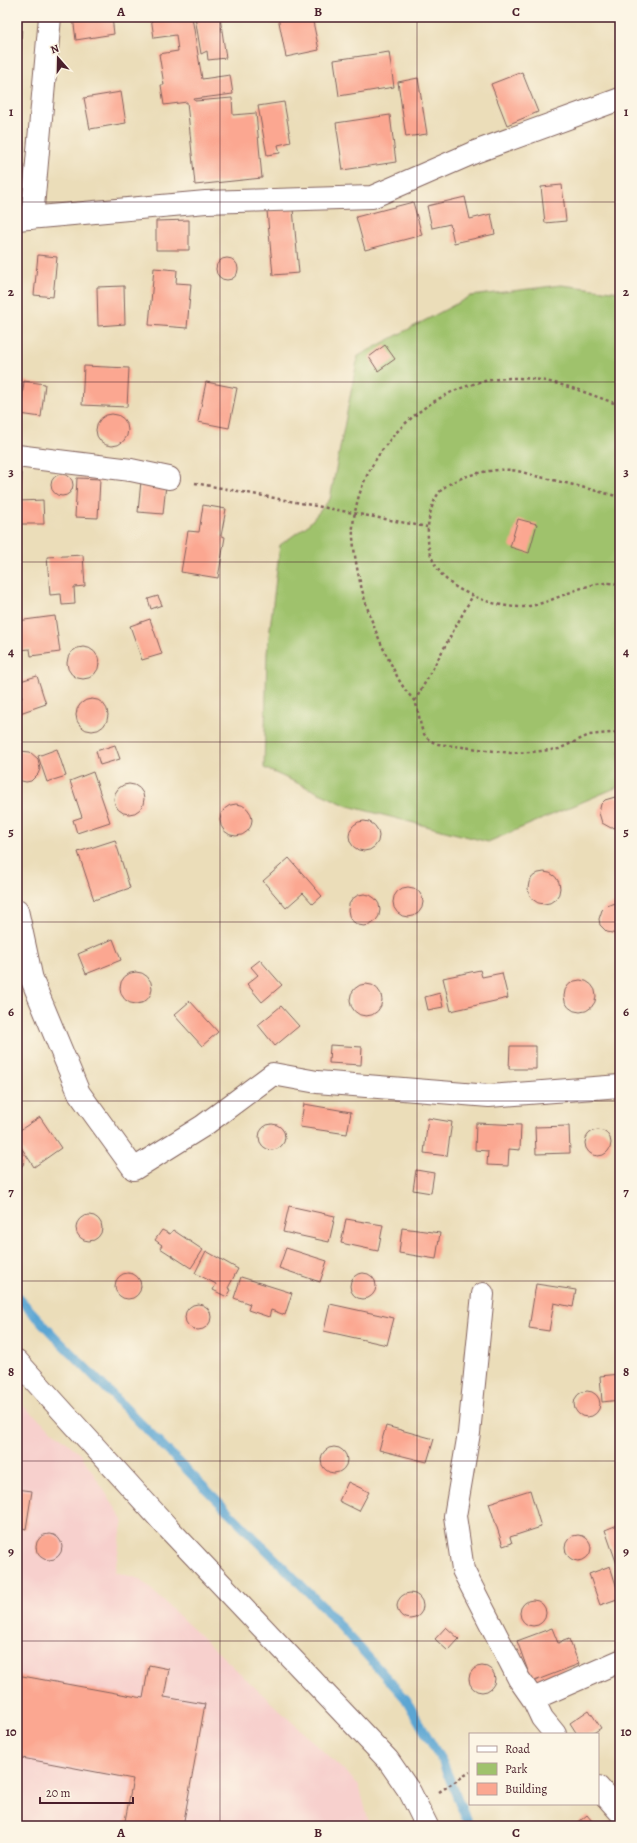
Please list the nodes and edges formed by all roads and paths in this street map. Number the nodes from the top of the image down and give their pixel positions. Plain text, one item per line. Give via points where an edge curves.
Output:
1 (50, 17) edge
2 (620, 99) edge
3 (24, 218) edge
4 (620, 405) edge
5 (17, 456) edge
6 (169, 478) joint
7 (620, 497) edge
8 (354, 513) junction
9 (427, 527) junction
10 (620, 585) edge
11 (473, 595) junction
12 (415, 701) junction
13 (620, 732) edge
14 (17, 910) edge
15 (620, 1086) edge
16 (483, 1294) dead end
17 (17, 1361) edge
18 (620, 1661) edge
19 (533, 1700) junction
20 (554, 1733) edge
21 (469, 1773) edge
22 (599, 1787) edge
23 (438, 1792) dead end
24 (620, 1812) edge
25 (427, 1826) edge

1 - 3 street
2 - 3 street via 475,152 372,197 206,202
4 - 8 path via 584,390 550,381 494,379 461,387 412,417 389,440 373,463
5 - 6 street via 131,470
6 - 8 path
7 - 9 path via 510,470 478,473 452,482 438,493
8 - 9 path
8 - 12 path via 354,555 369,612 390,663 403,688
9 - 11 path via 428,545 435,564 445,579
10 - 11 path via 598,583 547,602 522,607 493,604
11 - 12 path
12 - 13 path via 425,736 438,744 511,753 532,752 559,748 589,735
14 - 15 street via 32,980 78,1092 134,1169 203,1126 273,1074 318,1082 488,1096
16 - 19 street via 469,1433 455,1516 463,1570 519,1679
17 - 25 street via 169,1529 388,1760 410,1792
18 - 19 street
19 - 20 street via 542,1718
21 - 23 path
22 - 24 street

